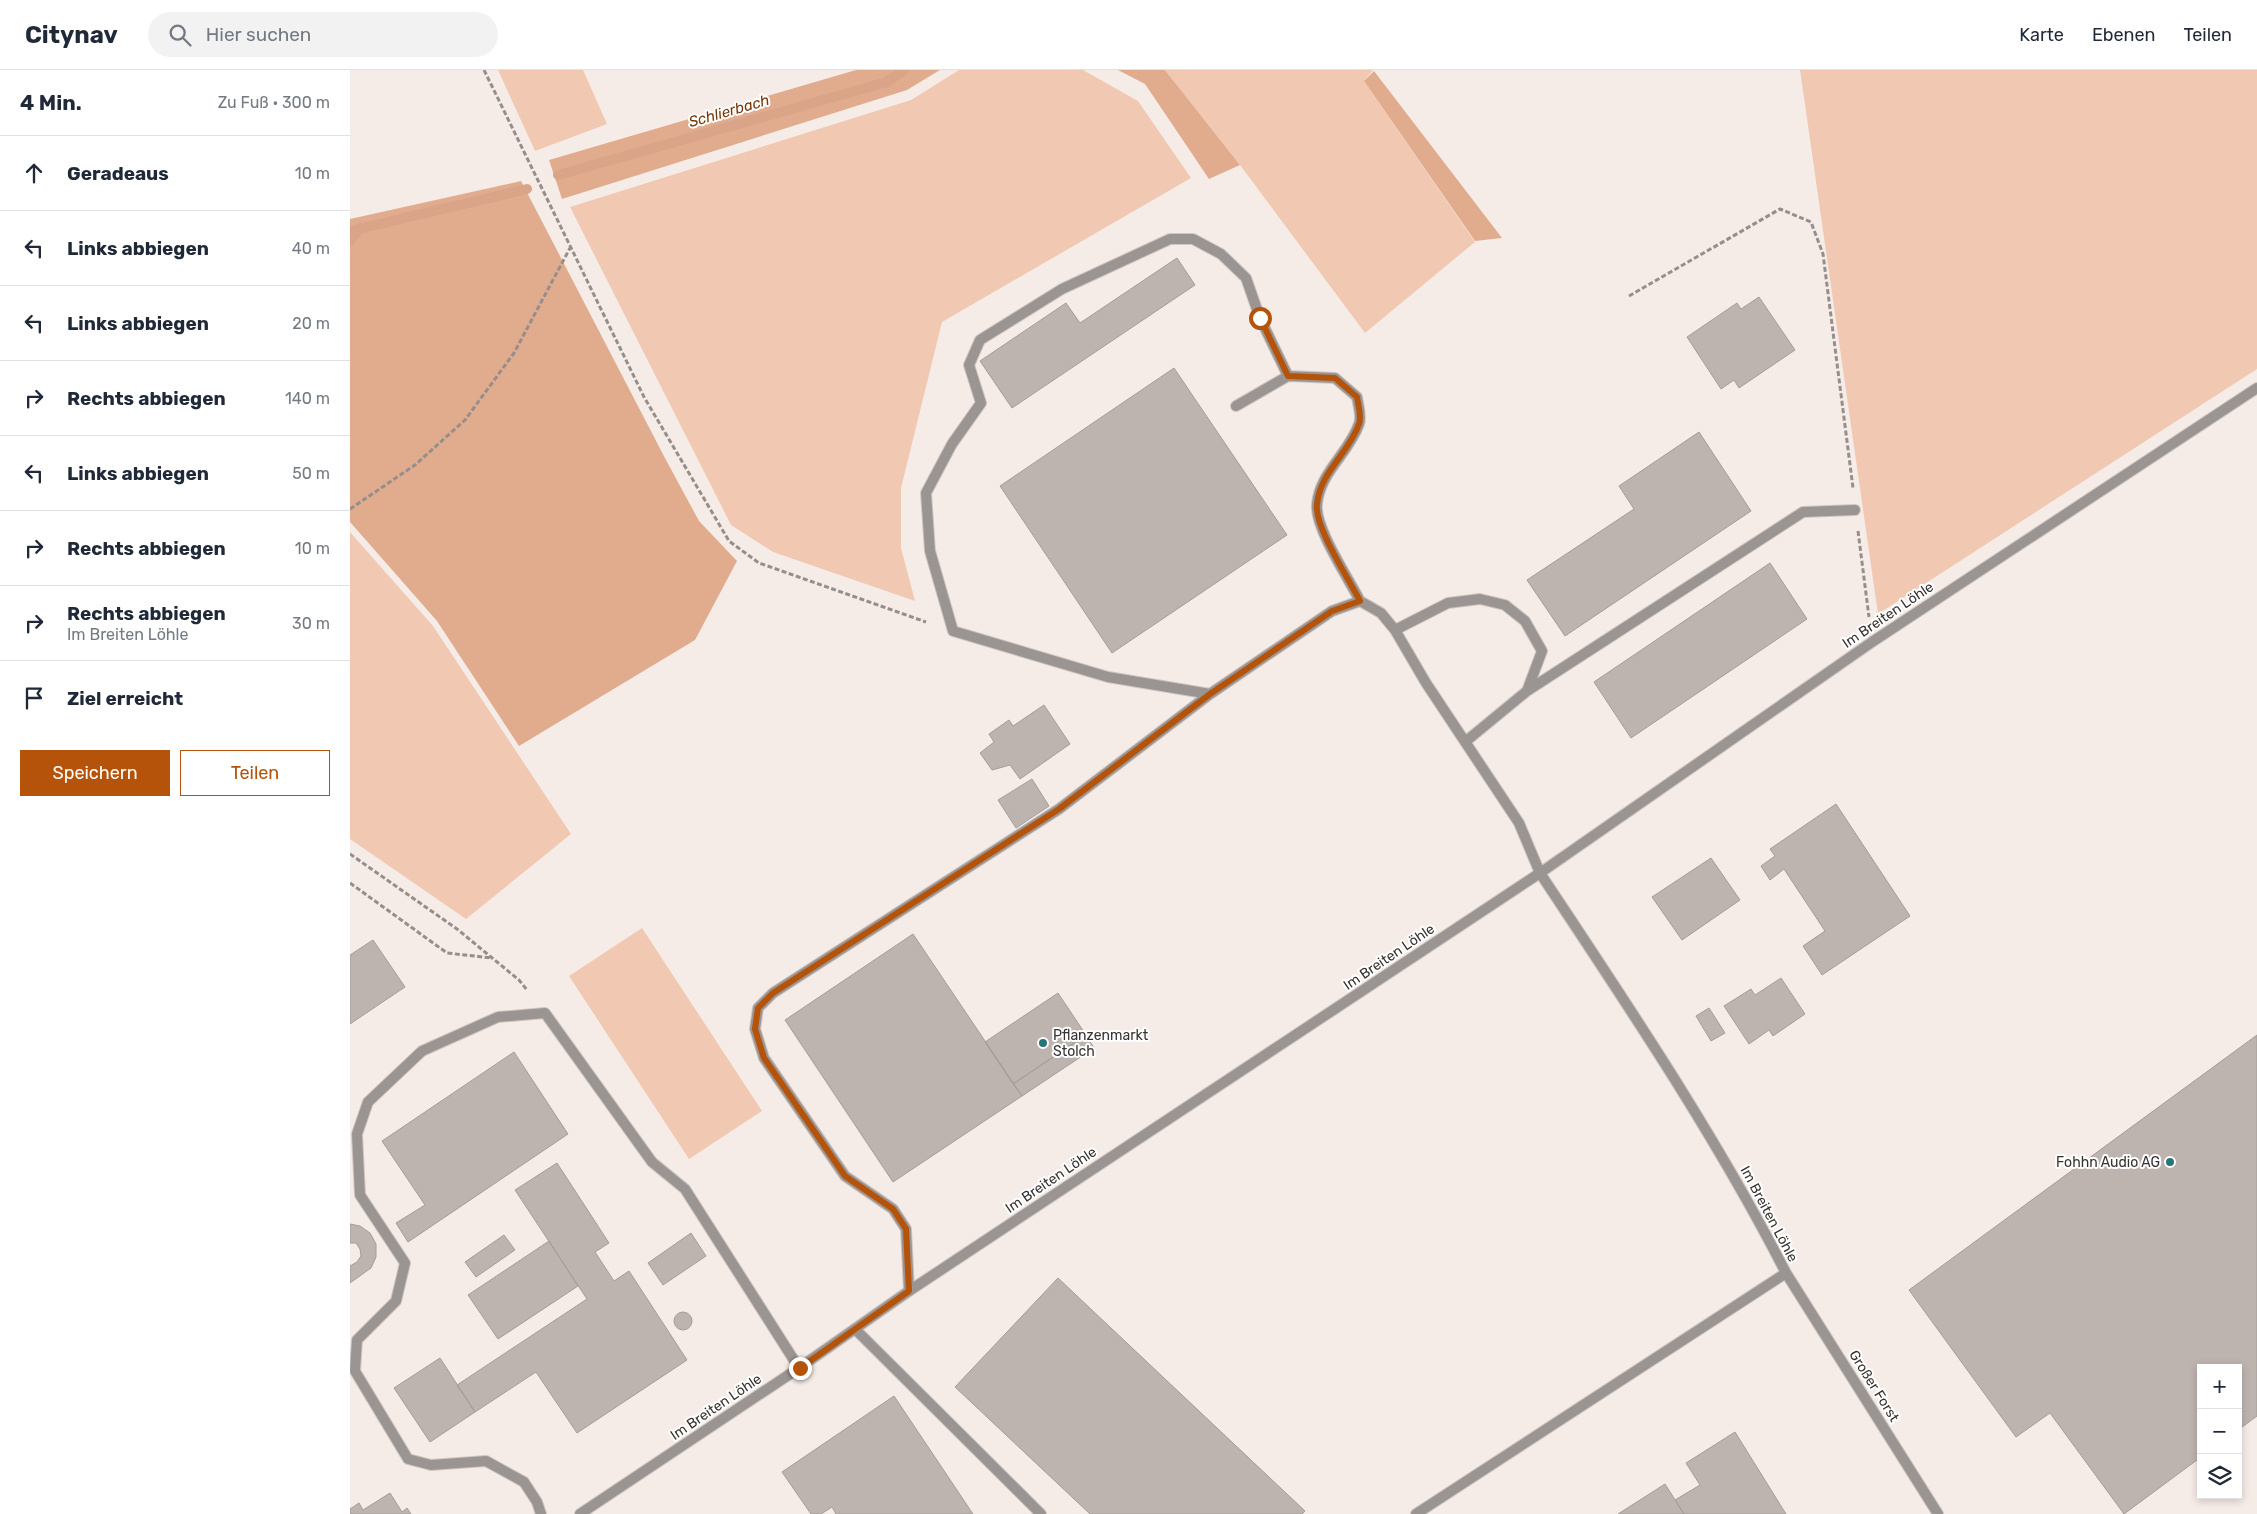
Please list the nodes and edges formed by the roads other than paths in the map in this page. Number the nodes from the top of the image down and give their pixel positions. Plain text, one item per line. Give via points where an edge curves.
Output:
1 (1288, 376) junction
2 (2257, 388) edge
3 (1236, 406) dead end
4 (1855, 510) road end
5 (1360, 601) junction
6 (1395, 630) junction
7 (1527, 692) junction
8 (1210, 694) junction
9 (1465, 742) junction
10 (1540, 873) junction
11 (355, 1197) edge
12 (1786, 1273) junction
13 (909, 1291) junction
14 (855, 1329) junction
15 (800, 1368) junction
16 (541, 1514) edge
17 (580, 1514) edge
18 (1041, 1514) edge
19 (1416, 1514) edge
20 (1938, 1514) edge

1 - 3 street
1 - 5 street via 1335,378 1357,397 1360,422 1326,476 1317,505 1320,526
1 - 8 street via 1260,318 1246,278 1222,254 1193,239 1170,239 1062,289 980,340 969,365 981,404 952,444 926,493 930,551 953,632 1108,677
2 - 10 street, Im Breiten Löhle via 1872,642
4 - 7 street via 1803,512
5 - 6 street via 1381,613
5 - 8 street via 1332,611
6 - 7 street via 1448,603 1480,599 1505,605 1525,621 1542,651
6 - 9 street
7 - 9 street
8 - 13 street via 1059,809 773,993 758,1008 755,1029 764,1058 845,1176 893,1209 906,1229
9 - 10 street via 1519,823
10 - 12 street, Im Breiten Löhle via 1623,997 1752,1206
10 - 13 street, Im Breiten Löhle
11 - 15 street via 357,1134 368,1102 422,1051 498,1017 545,1013 652,1162 685,1189
11 - 16 street via 405,1263 396,1301 357,1340 355,1372 408,1458 431,1465 486,1461 524,1482
12 - 19 street, Im Breiten Löhle
12 - 20 street, Großer Forst
13 - 14 street, Im Breiten Löhle
14 - 15 street, Im Breiten Löhle
14 - 18 street
15 - 17 street, Im Breiten Löhle

